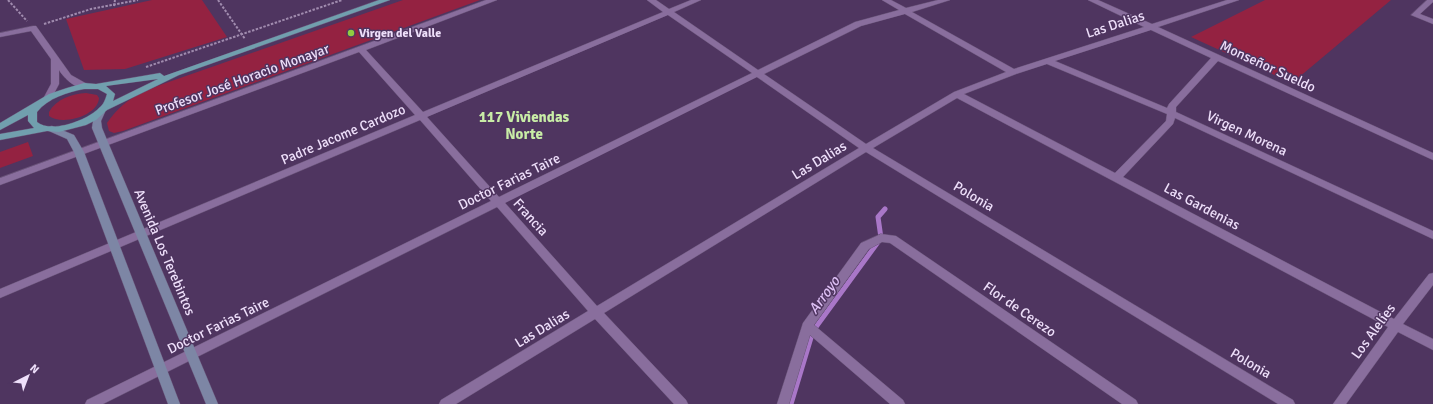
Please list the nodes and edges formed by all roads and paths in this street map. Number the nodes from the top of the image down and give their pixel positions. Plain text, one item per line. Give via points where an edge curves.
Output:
1 (8, 0) edge
2 (115, 0) edge
3 (138, 0) edge
4 (218, 0) edge
5 (342, 0) edge
6 (386, 0) edge
7 (493, 0) edge
8 (651, 0) edge
9 (697, 0) edge
10 (886, 0) edge
11 (946, 0) edge
12 (1092, 0) edge
13 (1235, 0) edge
14 (1431, 0) edge
15 (114, 6) junction
16 (906, 11) junction
17 (668, 12) junction
18 (1433, 22) edge
19 (33, 28) junction
20 (1151, 28) junction
21 (241, 34) junction
22 (0, 35) edge
23 (250, 47) junction
24 (360, 49) junction
25 (54, 58) junction
26 (1216, 58) junction
27 (1047, 61) junction
28 (145, 67) dead end
29 (1013, 72) junction
30 (176, 73) junction
31 (758, 74) junction
32 (87, 86) junction
33 (956, 94) junction
34 (44, 102) junction
35 (104, 110) junction
36 (1171, 113) junction
37 (421, 116) junction
38 (0, 127) edge
39 (50, 129) junction
40 (0, 137) edge
41 (103, 144) junction
42 (866, 148) junction
43 (79, 152) junction
44 (1433, 157) edge
45 (1117, 178) junction
46 (0, 182) edge
47 (498, 202) junction
48 (142, 234) junction
49 (1433, 235) edge
50 (115, 246) junction
51 (1433, 277) edge
52 (0, 294) edge
53 (596, 312) junction
54 (1396, 325) junction
55 (807, 326) junction
56 (1433, 345) edge
57 (191, 354) junction
58 (161, 369) junction
59 (448, 403) edge
60 (91, 404) edge
61 (174, 404) edge
62 (212, 404) edge
63 (682, 404) edge
64 (783, 404) edge
65 (899, 404) edge
66 (1132, 404) edge
67 (1289, 404) edge
68 (1339, 404) edge

1 - 19 path
2 - 15 path
3 - 15 path
4 - 21 path
5 - 21 path
6 - 23 main road
7 - 24 street, Profesor José Horacio Monayar
8 - 17 street, Polonia
9 - 17 street, Padre Jacome Cardozo
10 - 16 street
11 - 16 street, Doctor Farias Taire
12 - 20 street, Monseñor Sueldo
13 - 20 street, Las Dalias
14 - 18 street via 1415,15
15 - 19 path via 91,9
16 - 29 street
16 - 31 street, Doctor Farias Taire via 858,24
17 - 31 street, Polonia
17 - 37 street, Padre Jacome Cardozo
19 - 22 street
19 - 25 street
20 - 26 street, Monseñor Sueldo
20 - 27 street, Las Dalias
21 - 23 path
21 - 28 path
23 - 30 main road
24 - 37 street, Francia
24 - 41 street, Profesor José Horacio Monayar
25 - 32 street via 68,77
25 - 34 street via 55,84
26 - 36 street via 1172,106
26 - 44 street, Monseñor Sueldo
27 - 29 street, Las Dalias
27 - 36 street, Virgen Morena
29 - 33 street, Las Dalias
30 - 32 main road
30 - 35 main road
31 - 42 street, Polonia
31 - 47 street, Doctor Farias Taire
32 - 34 main road via 65,91
32 - 35 main road via 108,90 111,94 111,101
33 - 42 street, Las Dalias
33 - 45 street, Las Gardenias
34 - 38 main road
34 - 39 main road via 34,111 33,123 38,127
35 - 39 main road via 78,124
35 - 41 main road, Avenida Los Terebintos via 97,120
36 - 45 street via 1170,122
36 - 49 street, Virgen Morena
37 - 47 street, Francia
37 - 48 street, Padre Jacome Cardozo
39 - 40 main road
39 - 43 main road via 71,137
41 - 43 street, Profesor José Horacio Monayar
41 - 48 main road, Avenida Los Terebintos
42 - 53 street, Las Dalias
42 - 67 street, Polonia
43 - 46 street, Profesor José Horacio Monayar
43 - 50 main road
45 - 54 street, Las Gardenias
47 - 53 street, Francia
47 - 57 street, Doctor Farias Taire
48 - 50 street, Padre Jacome Cardozo
48 - 57 main road, Avenida Los Terebintos
50 - 52 street, Padre Jacome Cardozo
50 - 58 main road
51 - 54 street, Los Alelíes
53 - 59 street, Las Dalias
53 - 63 street, Francia
54 - 56 street, Las Gardenias
54 - 68 street, Los Alelíes
55 - 64 street
55 - 65 street
55 - 66 street, Flor de Cerezo via 865,246 881,238 892,239
57 - 58 street, Doctor Farias Taire
57 - 62 main road, Avenida Los Terebintos
58 - 60 street, Doctor Farias Taire
58 - 61 main road

